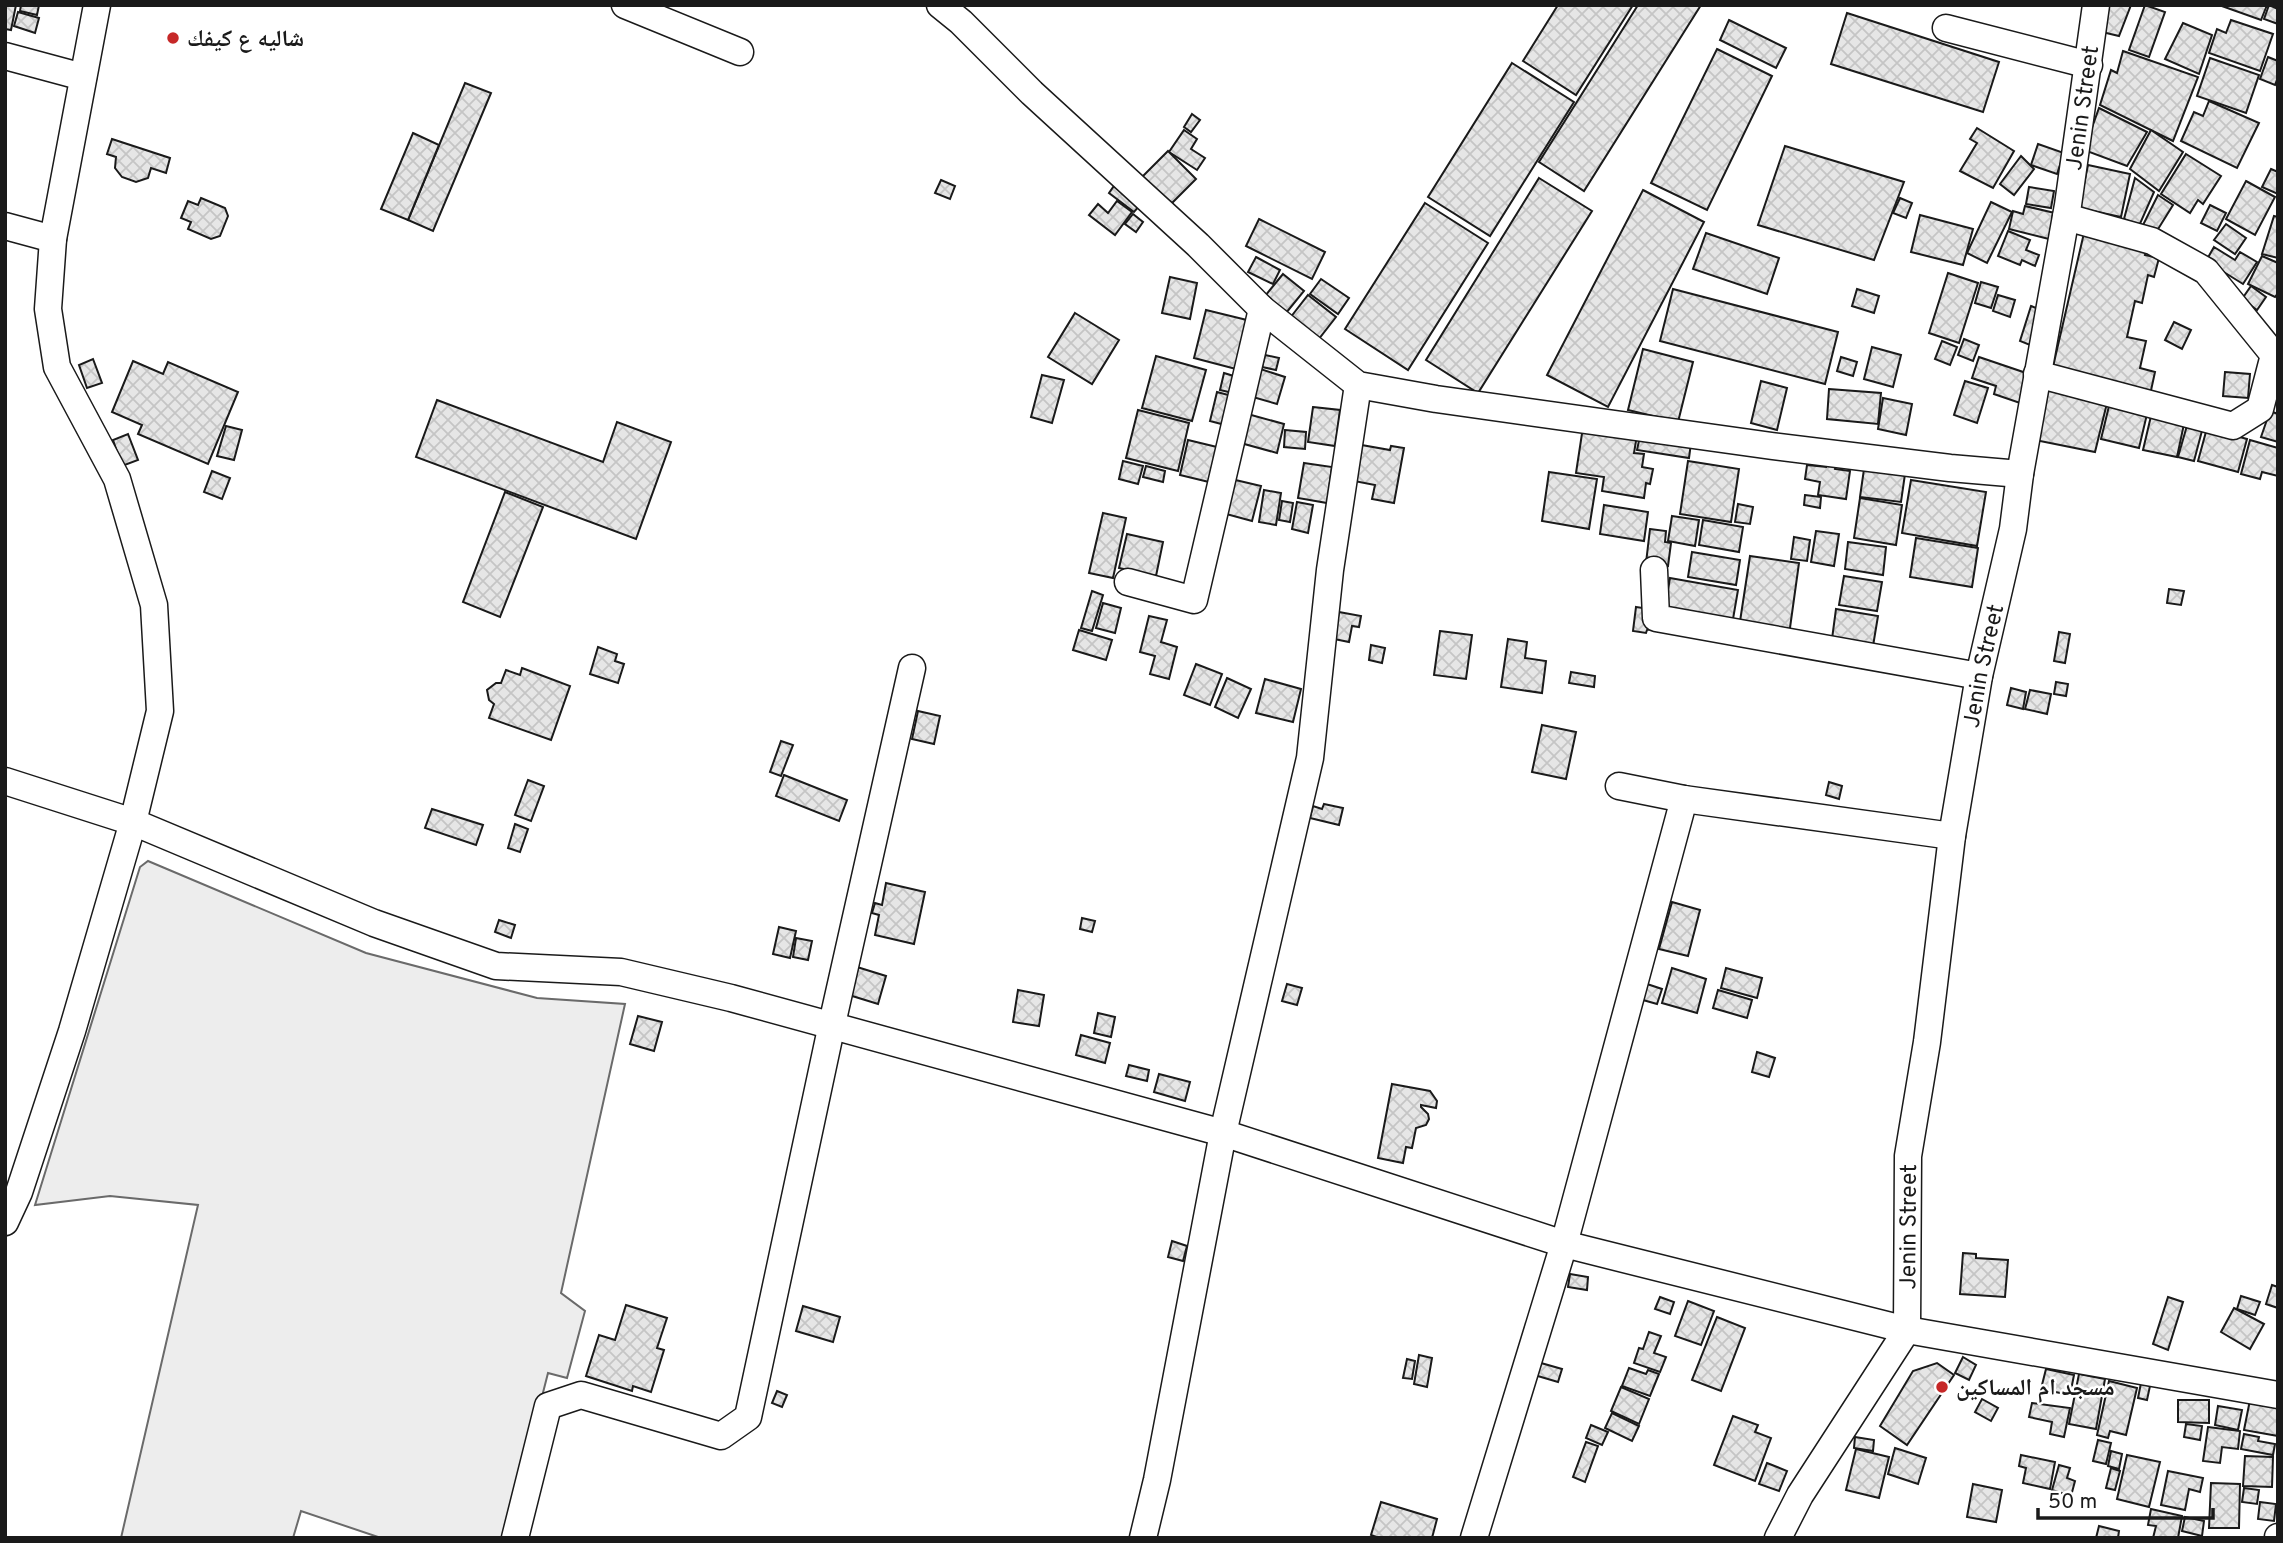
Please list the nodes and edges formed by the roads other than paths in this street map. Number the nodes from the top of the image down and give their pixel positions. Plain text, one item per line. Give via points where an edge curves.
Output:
1 (97, 5) edge
2 (625, 5) edge
3 (940, 5) edge
4 (2096, 5) edge
5 (1946, 28) dead end
6 (740, 52) dead end
7 (5, 56) edge
8 (2089, 65) junction
9 (83, 78) junction
10 (2066, 217) junction
11 (5, 226) edge
12 (53, 239) junction
13 (1262, 309) junction
14 (2037, 374) junction
15 (1358, 385) junction
16 (2020, 474) junction
17 (1654, 570) dead end
18 (1128, 582) dead end
19 (912, 668) dead end
20 (1979, 676) junction
21 (5, 781) edge
22 (1619, 786) dead end
23 (1684, 799) junction
24 (133, 822) junction
25 (1952, 836) junction
26 (832, 1024) junction
27 (1223, 1133) junction
28 (5, 1222) edge
29 (1564, 1244) junction
30 (1907, 1329) junction
31 (2278, 1395) edge
32 (515, 1538) edge
33 (1143, 1538) edge
34 (1474, 1538) edge
35 (1778, 1538) edge

1 - 9 street
2 - 6 street
3 - 13 street
4 - 8 street, Jenin Street
5 - 8 street
7 - 9 street
8 - 10 street, Jenin Street
9 - 12 street
10 - 14 street, Jenin Street
10 - 14 street via 2152,241 2206,271 2273,355 2260,409 2233,426
11 - 12 street
12 - 24 street via 48,309 57,367 117,479 154,605 160,711
13 - 15 street
13 - 18 street via 1194,600
14 - 16 street, Jenin Street
15 - 16 street via 1759,444
15 - 27 street via 1330,570 1310,758
16 - 20 street, Jenin Street via 2013,529
17 - 20 street via 1656,618
19 - 26 street
20 - 25 street, Jenin Street
21 - 24 street
22 - 23 street
23 - 25 street
23 - 29 street
24 - 26 street via 374,923 496,966 621,972
24 - 28 street via 72,1031
25 - 30 street, Jenin Street via 1909,1156
26 - 27 street
26 - 32 street via 748,1418 720,1436 581,1395 548,1406
27 - 29 street
27 - 33 street
29 - 30 street
29 - 34 street
30 - 31 street
30 - 35 street via 1800,1495

